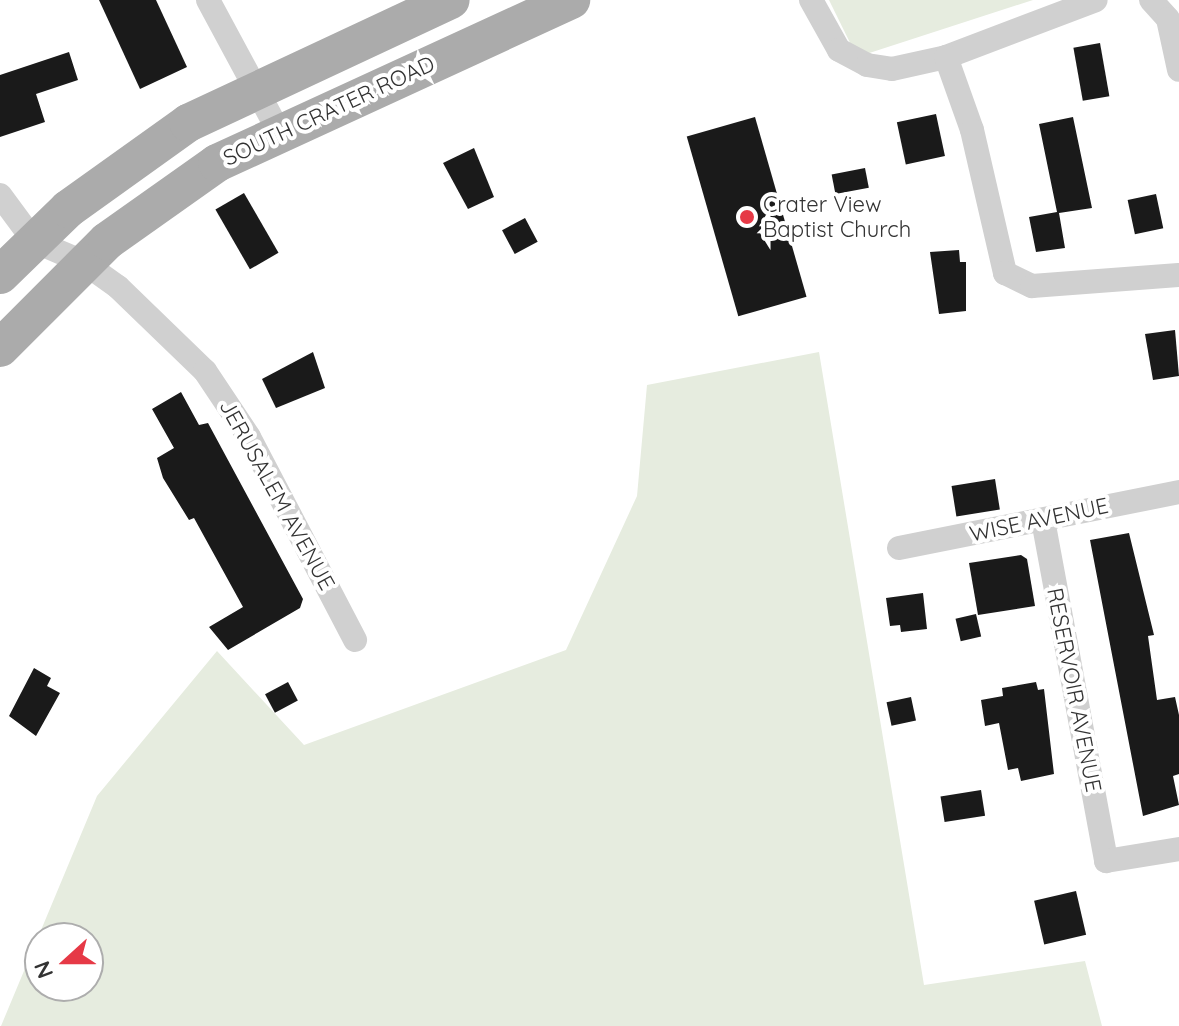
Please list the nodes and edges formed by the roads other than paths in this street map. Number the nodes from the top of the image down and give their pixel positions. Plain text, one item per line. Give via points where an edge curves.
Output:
1 (208, 0) edge
2 (451, 0) edge
3 (571, 0) edge
4 (811, 0) edge
5 (1096, 0) edge
6 (1151, 0) edge
7 (946, 57) junction
8 (1179, 70) edge
9 (253, 89) junction
10 (278, 130) junction
11 (0, 195) edge
12 (34, 241) junction
13 (83, 262) junction
14 (0, 275) edge
15 (1179, 275) edge
16 (0, 348) edge
17 (1179, 492) edge
18 (1043, 520) junction
19 (899, 548) dead end
20 (355, 640) dead end
21 (1179, 849) edge

1 - 9 street
2 - 9 main road
3 - 10 main road, SOUTH CRATER ROAD
4 - 7 street via 829,38 852,59 892,69
5 - 7 street
6 - 8 street via 1168,19
7 - 15 street via 972,130 999,262 1017,282
9 - 10 street
9 - 12 main road via 188,123
10 - 13 main road, SOUTH CRATER ROAD via 162,199
11 - 12 street
12 - 13 street, JERUSALEM AVENUE
12 - 14 main road
13 - 16 main road, SOUTH CRATER ROAD
13 - 20 street, JERUSALEM AVENUE via 163,327 223,395
17 - 18 street, WISE AVENUE
18 - 19 street, WISE AVENUE
18 - 21 street, RESERVOIR AVENUE via 1106,861

